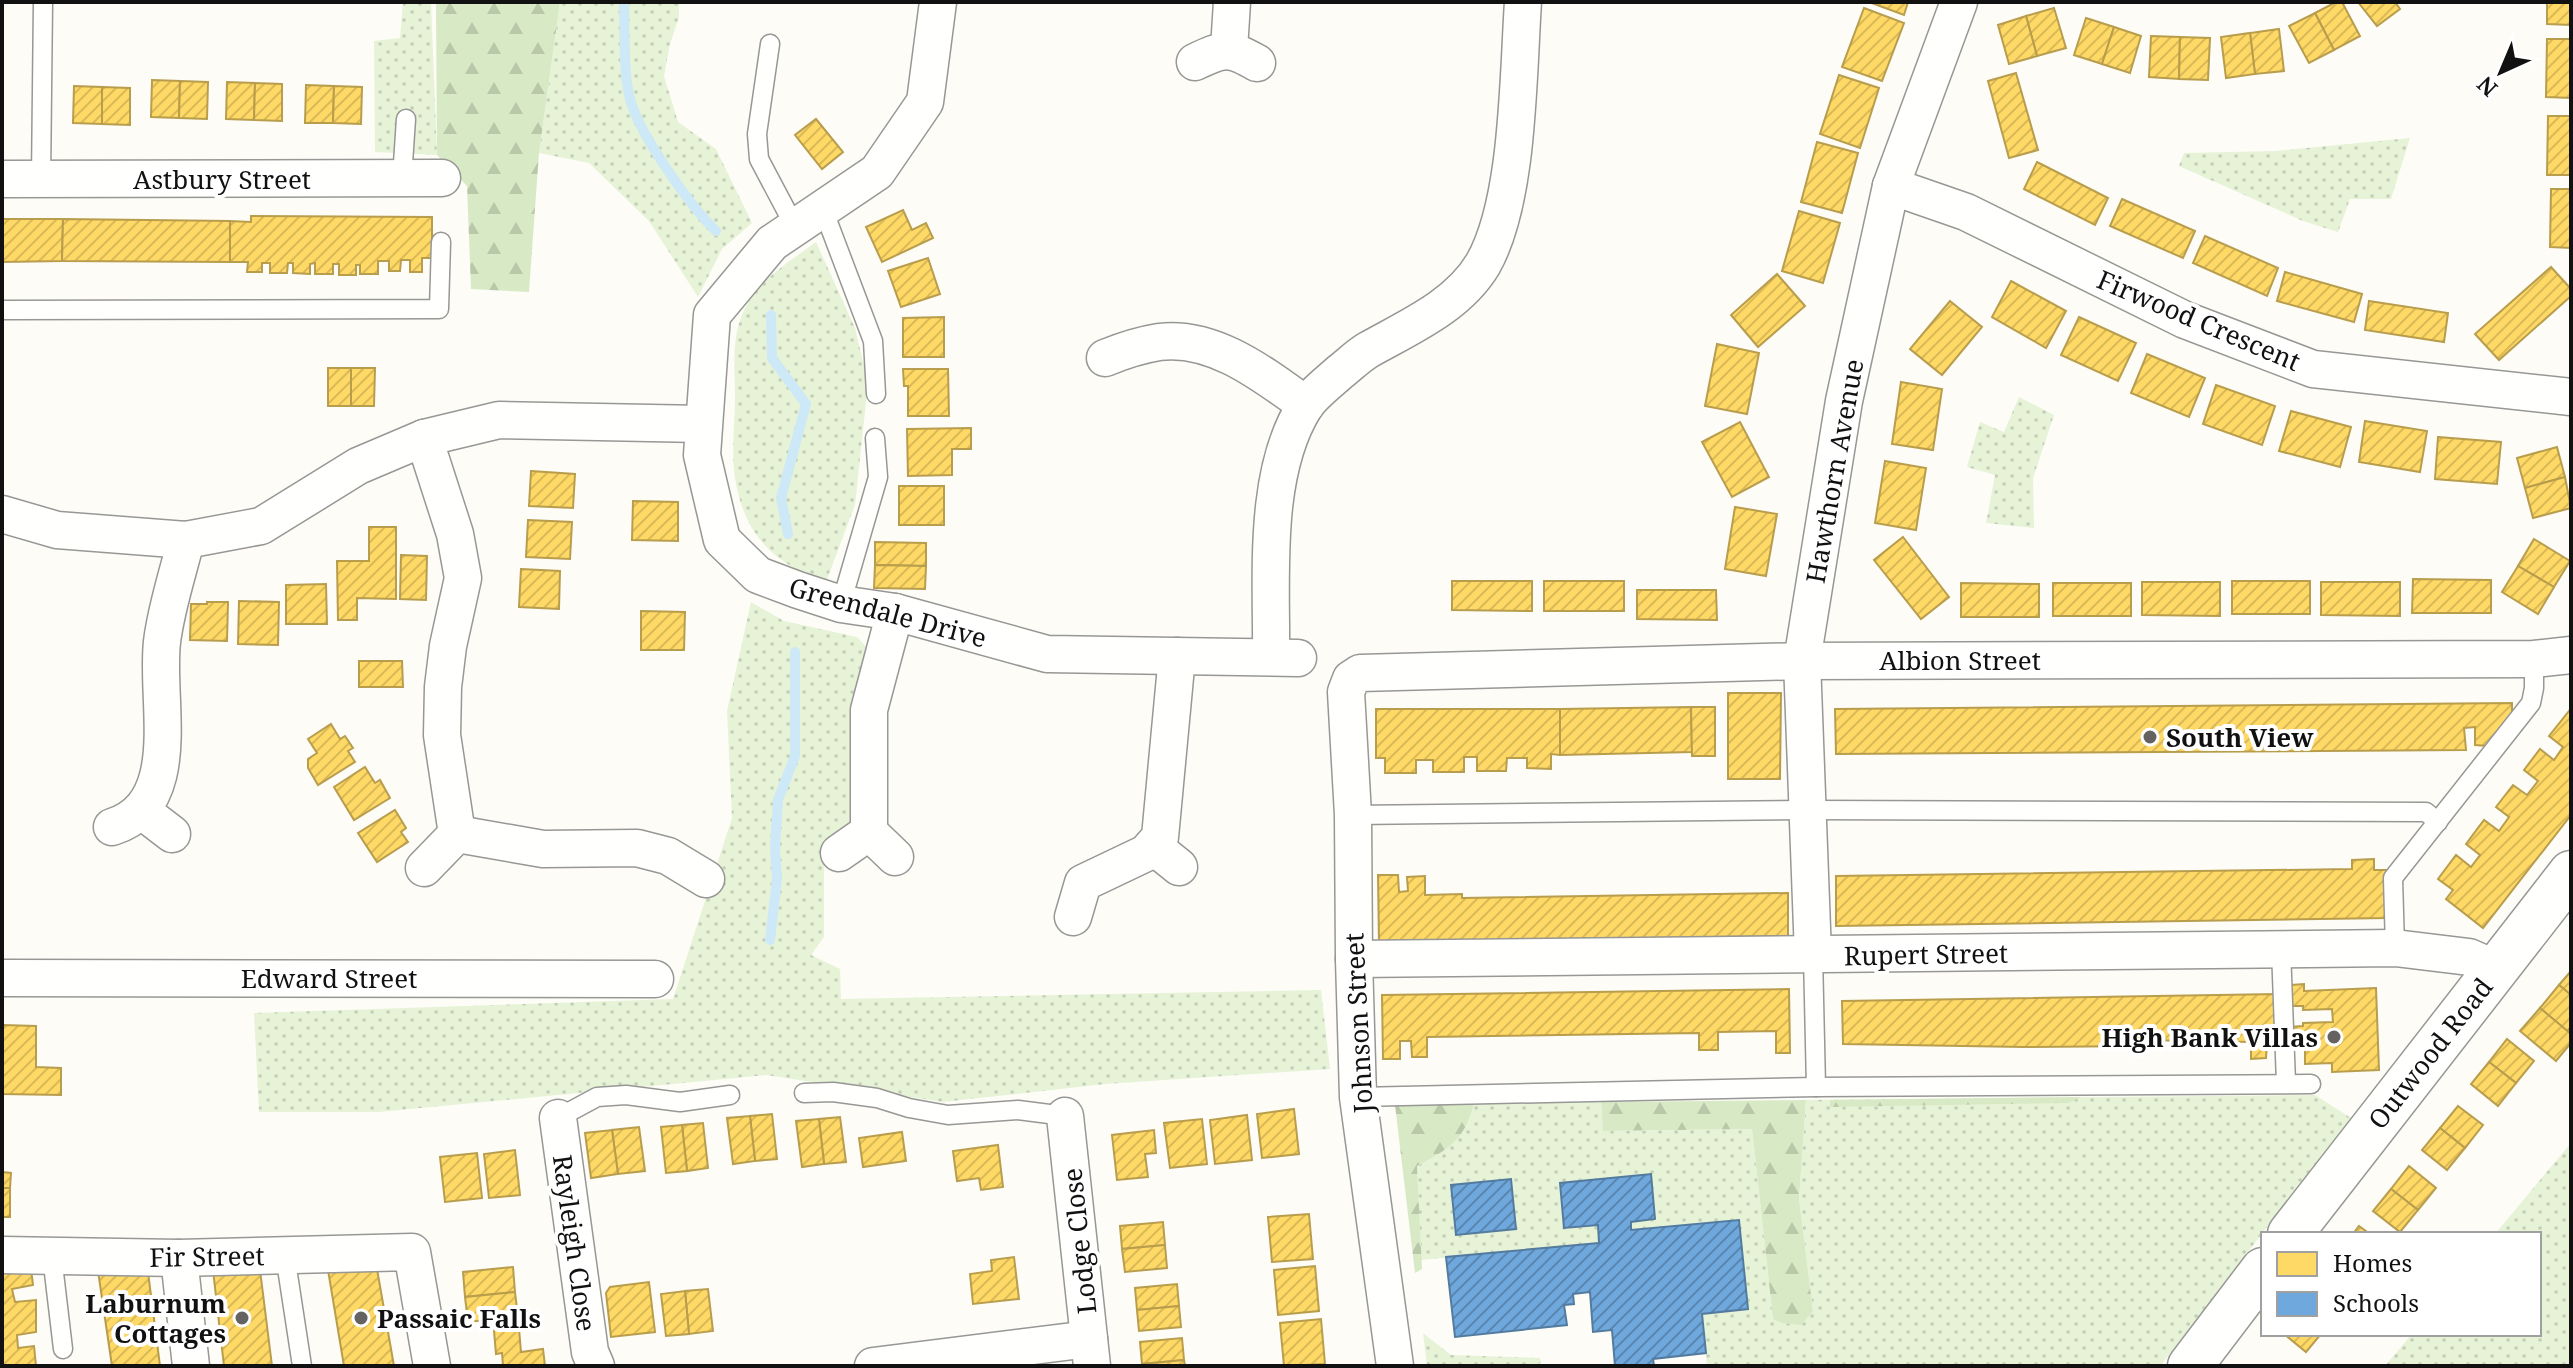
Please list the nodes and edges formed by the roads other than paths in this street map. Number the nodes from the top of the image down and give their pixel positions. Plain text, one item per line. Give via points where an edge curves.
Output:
1 (43, 2) edge
2 (938, 2) edge
3 (1232, 2) edge
4 (1523, 2) edge
5 (1959, 2) edge
6 (770, 44) dead end
7 (1195, 62) dead end
8 (406, 119) dead end
9 (402, 178) junction
10 (442, 178) dead end
11 (2, 179) edge
12 (41, 179) junction
13 (1891, 186) junction
14 (809, 218) junction
15 (441, 242) dead end
16 (2, 310) edge
17 (1122, 343) dead end
18 (876, 394) dead end
19 (2571, 397) edge
20 (1306, 405) junction
21 (702, 424) junction
22 (424, 438) junction
23 (875, 438) dead end
24 (2, 514) edge
25 (186, 540) junction
26 (841, 604) junction
27 (895, 612) junction
28 (2571, 655) edge
29 (1177, 656) junction
30 (2534, 659) junction
31 (1802, 661) junction
32 (1351, 679) joint
33 (1808, 810) junction
34 (1353, 815) junction
35 (2438, 822) junction
36 (869, 832) junction
37 (172, 834) dead end
38 (457, 834) junction
39 (839, 853) dead end
40 (895, 857) dead end
41 (424, 868) dead end
42 (2571, 873) edge
43 (706, 879) dead end
44 (1073, 917) dead end
45 (2395, 948) junction
46 (2281, 949) junction
47 (1813, 955) junction
48 (1354, 959) junction
49 (2496, 969) junction
50 (2, 978) edge
51 (655, 979) dead end
52 (2286, 1083) junction
53 (2311, 1084) dead end
54 (1816, 1087) junction
55 (804, 1093) dead end
56 (730, 1095) dead end
57 (1358, 1097) junction
58 (1065, 1116) joint
59 (558, 1118) joint
60 (2292, 1232) edge
61 (2, 1255) edge
62 (285, 1255) junction
63 (52, 1256) junction
64 (179, 1258) junction
65 (2261, 1273) edge
66 (63, 1349) dead end
67 (1091, 1353) edge
68 (191, 1366) edge
69 (302, 1366) edge
70 (432, 1366) edge
71 (596, 1366) edge
72 (873, 1366) edge
73 (1395, 1366) edge
74 (2190, 1366) edge

1 - 12 lane
2 - 14 street, Greendale Drive via 925,102 877,172
3 - 7 street via 1243,56 1217,51
4 - 20 street, Greendale Drive via 1506,194 1483,264 1459,294 1363,353
5 - 13 street, Hawthorn Avenue
6 - 14 lane via 757,134 759,159
8 - 9 lane
9 - 10 street, Astbury Street
9 - 12 street, Astbury Street
11 - 12 street, Astbury Street
13 - 19 street, Firwood Crescent via 1966,212 2185,320 2313,369
13 - 31 street, Hawthorn Avenue via 1844,401
14 - 18 lane via 873,341
14 - 21 street, Greendale Drive via 772,243 712,315
15 - 16 lane via 439,309
17 - 20 street via 1210,347 1257,370
20 - 29 street, Greendale Drive via 1287,446 1274,516 1284,656
21 - 22 street via 499,420
21 - 26 street, Greendale Drive via 702,455 722,540 758,575
22 - 25 street via 358,466 261,526
22 - 38 street via 455,534 463,578 443,687 442,735
23 - 26 lane via 878,477
24 - 25 street via 57,530
25 - 37 street via 162,642 160,776 152,798 127,819
26 - 27 street, Greendale Drive
27 - 29 street, Greendale Drive via 1047,654
27 - 36 street via 869,710
28 - 30 street, Albion Street
29 - 44 street via 1160,837 1166,856 1146,853 1083,883
30 - 31 street, Albion Street
30 - 35 lane via 2531,703
31 - 32 street, Albion Street via 1374,671
31 - 33 street, Hawthorn Avenue
32 - 34 street, Johnson Street via 1346,692
33 - 34 lane
33 - 35 lane via 2426,812
33 - 47 street, Hawthorn Avenue
34 - 48 street, Johnson Street
35 - 45 lane via 2393,878
36 - 39 street
36 - 40 street
38 - 41 street
38 - 43 street via 543,849 637,848 668,856
42 - 49 street, Outwood Road
45 - 46 street, Rupert Street
45 - 49 street, Rupert Street via 2469,957
46 - 47 street, Rupert Street
46 - 52 lane
47 - 48 street, Rupert Street
47 - 54 lane
48 - 57 street, Johnson Street
49 - 60 street, Outwood Road
50 - 51 street, Edward Street
52 - 53 lane
52 - 54 lane
54 - 57 lane
55 - 58 lane via 877,1098 948,1115 1018,1110
56 - 59 lane via 680,1102 597,1097
57 - 73 street, Johnson Street
58 - 67 street, Lodge Close
59 - 71 street, Rayleigh Close
61 - 63 street, Fir Street
62 - 64 street, Fir Street
62 - 69 lane
62 - 70 street, Fir Street via 412,1252
63 - 64 street, Fir Street
63 - 66 lane
64 - 68 street
65 - 74 street
67 - 72 street

